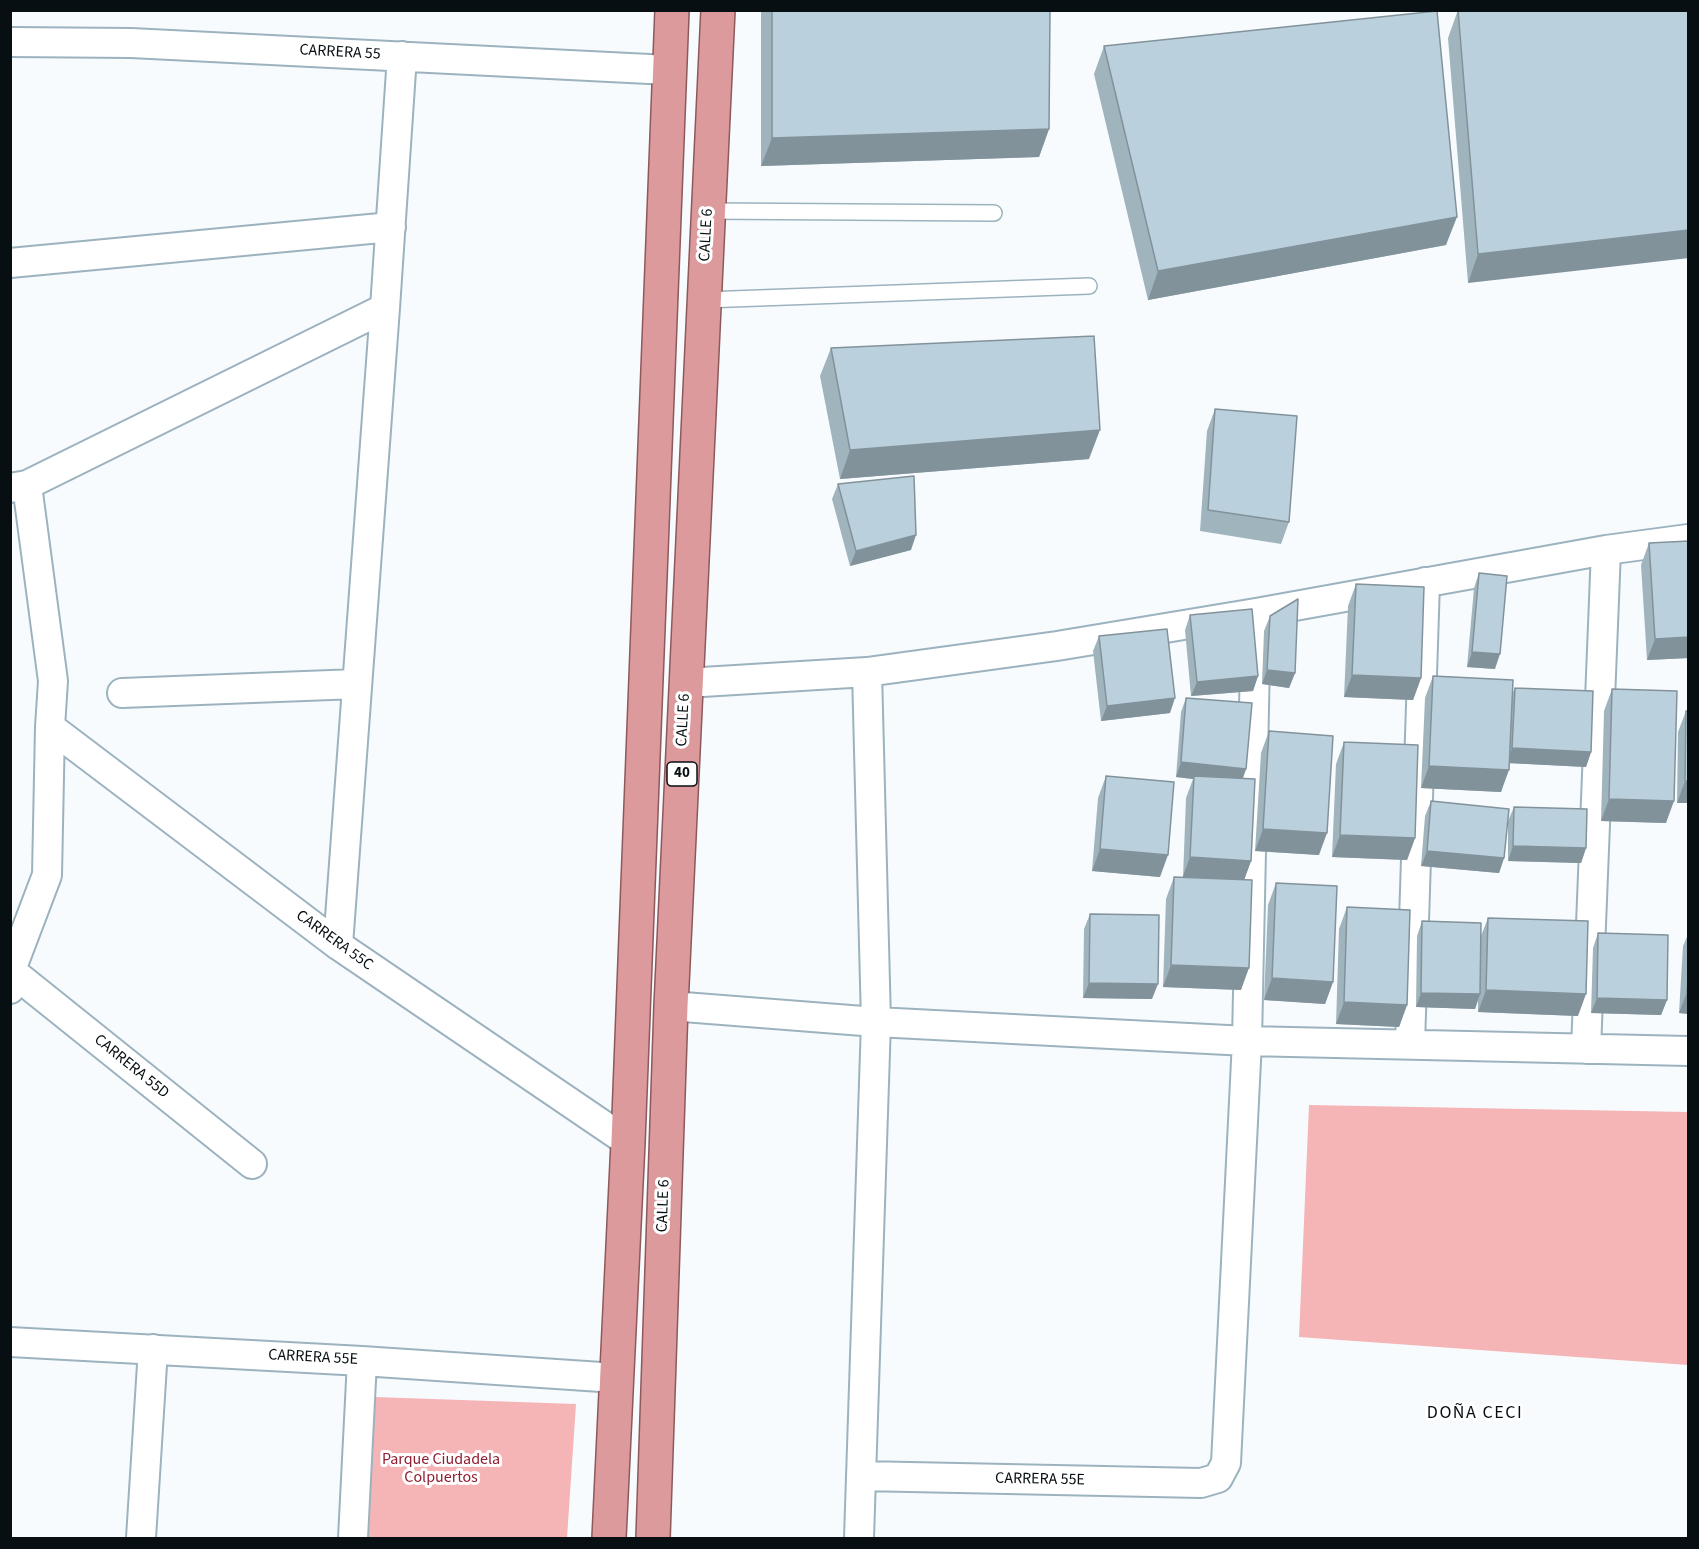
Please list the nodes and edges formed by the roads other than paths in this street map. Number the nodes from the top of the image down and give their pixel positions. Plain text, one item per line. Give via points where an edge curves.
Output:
1 (672, 10) edge
2 (718, 10) edge
3 (10, 42) edge
4 (402, 56) junction
5 (669, 70) junction
6 (709, 211) junction
7 (994, 213) dead end
8 (391, 227) junction
9 (10, 263) edge
10 (1089, 286) dead end
11 (704, 300) junction
12 (386, 308) junction
13 (19, 486) edge
14 (1689, 538) edge
15 (1606, 550) junction
16 (1425, 582) junction
17 (1256, 613) junction
18 (867, 672) junction
19 (686, 683) junction
20 (357, 684) junction
21 (122, 693) dead end
22 (50, 727) junction
23 (338, 945) junction
24 (11, 970) edge
25 (10, 989) edge
26 (671, 1006) junction
27 (876, 1022) junction
28 (1248, 1041) junction
29 (1410, 1044) junction
30 (1586, 1049) junction
31 (1689, 1051) edge
32 (628, 1143) junction
33 (252, 1164) dead end
34 (10, 1341) edge
35 (153, 1349) junction
36 (362, 1360) junction
37 (616, 1378) junction
38 (861, 1476) junction
39 (141, 1539) edge
40 (353, 1539) edge
41 (609, 1539) edge
42 (653, 1539) edge
43 (860, 1539) edge

1 - 5 highway, 40
2 - 6 highway, CALLE 6 / 40
3 - 4 street, CARRERA 55 via 131,42
4 - 5 street, CARRERA 55
4 - 8 street
5 - 32 highway, 40
6 - 7 lane
6 - 11 highway, CALLE 6 / 40
8 - 9 street
8 - 12 street
10 - 11 lane
11 - 19 highway, CALLE 6 / 40
12 - 13 street
12 - 20 street
13 - 22 street via 53,681
14 - 15 street
15 - 16 street
15 - 30 street
16 - 17 street
16 - 29 street
17 - 18 street
17 - 28 street
18 - 19 street
18 - 27 street
19 - 26 highway, CALLE 6 / 40
20 - 21 street
20 - 23 street
22 - 23 street, CARRERA 55C
22 - 24 street via 47,875
23 - 32 street, CARRERA 55C
24 - 25 street
24 - 33 street, CARRERA 55D
26 - 27 street
26 - 42 highway, CALLE 6 / 40
27 - 28 street
27 - 38 street
28 - 29 street
28 - 38 street, CARRERA 55E via 1227,1463 1218,1478 1201,1484
29 - 30 street
30 - 31 street
32 - 37 highway, 40
34 - 35 street, CARRERA 55E
35 - 36 street, CARRERA 55E
35 - 39 street
36 - 37 street, CARRERA 55E
36 - 40 street
37 - 41 highway, 40
38 - 43 street

